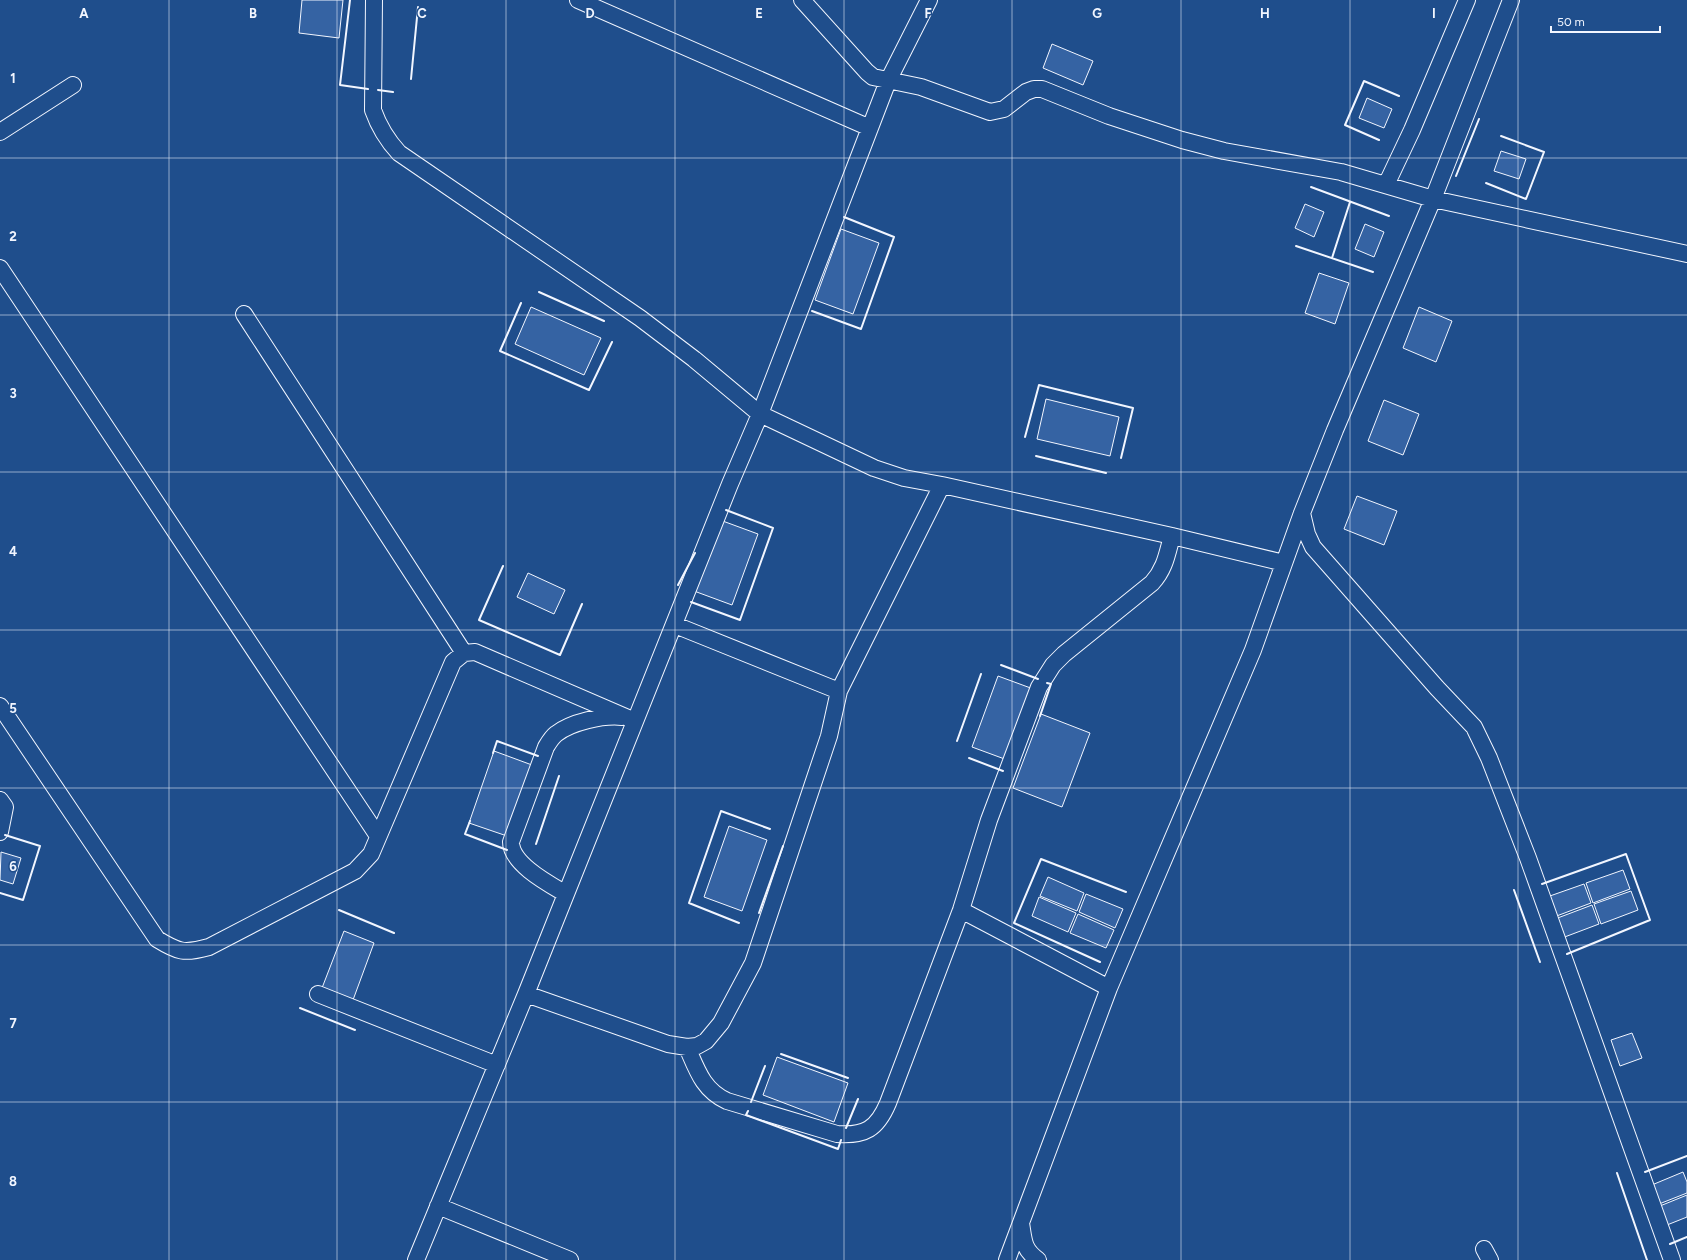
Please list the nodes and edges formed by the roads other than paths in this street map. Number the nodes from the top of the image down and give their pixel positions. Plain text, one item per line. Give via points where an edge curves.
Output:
1 (374, 0) edge
2 (578, 0) edge
3 (802, 0) edge
4 (929, 0) edge
5 (1468, 0) edge
6 (1511, 0) edge
7 (888, 82) junction
8 (73, 85) dead end
9 (870, 128) junction
10 (0, 132) edge
11 (1386, 185) junction
12 (1433, 198) junction
13 (1687, 254) edge
14 (0, 268) edge
15 (244, 314) dead end
16 (760, 414) junction
17 (942, 485) junction
18 (1302, 513) junction
19 (1172, 536) junction
20 (1284, 563) junction
21 (675, 625) junction
22 (464, 653) junction
23 (839, 691) junction
24 (0, 706) edge
25 (635, 721) junction
26 (0, 800) edge
27 (0, 832) edge
28 (378, 836) junction
29 (566, 894) junction
30 (961, 910) junction
31 (1109, 988) junction
32 (318, 994) dead end
33 (526, 994) junction
34 (687, 1047) junction
35 (497, 1065) junction
36 (438, 1206) junction
37 (1020, 1220) junction
38 (416, 1260) edge
39 (570, 1260) edge
40 (1007, 1260) edge
41 (1038, 1260) edge
42 (1672, 1260) edge

1 - 16 lane via 373,110 378,125 398,153 640,318
2 - 9 lane
3 - 7 lane via 867,72
4 - 7 lane
5 - 11 lane
6 - 12 lane
7 - 9 lane
7 - 11 lane via 921,87 990,112 1004,109 1026,92 1042,89 1109,116 1182,140 1265,160 1341,172
8 - 10 lane
9 - 16 lane
11 - 12 lane
12 - 13 lane
12 - 18 lane
14 - 28 lane
15 - 22 lane
16 - 17 lane via 874,468 904,478
16 - 21 lane
17 - 19 lane
17 - 23 lane
18 - 20 lane
18 - 42 lane via 1313,547 1477,733 1528,858
19 - 20 lane
19 - 30 lane via 1160,575 1064,654 1053,665 1039,687 989,820
20 - 31 lane via 1253,650
21 - 23 lane
21 - 25 lane
22 - 25 lane via 475,652
22 - 28 lane via 453,662
23 - 34 lane via 829,736 753,962 721,1023 706,1041 697,1046
24 - 28 lane via 157,940 174,950 193,951 209,947 355,871 371,854
25 - 29 lane
25 - 29 lane via 608,716 577,724 556,733 546,747 511,844 516,857 528,868
26 - 27 lane via 4,807
29 - 33 lane
30 - 31 lane
30 - 34 lane via 888,1103 879,1120 868,1130 856,1134 837,1134 718,1097 703,1082
31 - 37 lane
32 - 35 lane
33 - 34 lane via 668,1044
33 - 35 lane
35 - 36 lane
36 - 38 lane
36 - 39 lane
37 - 40 lane
37 - 41 lane via 1027,1251

